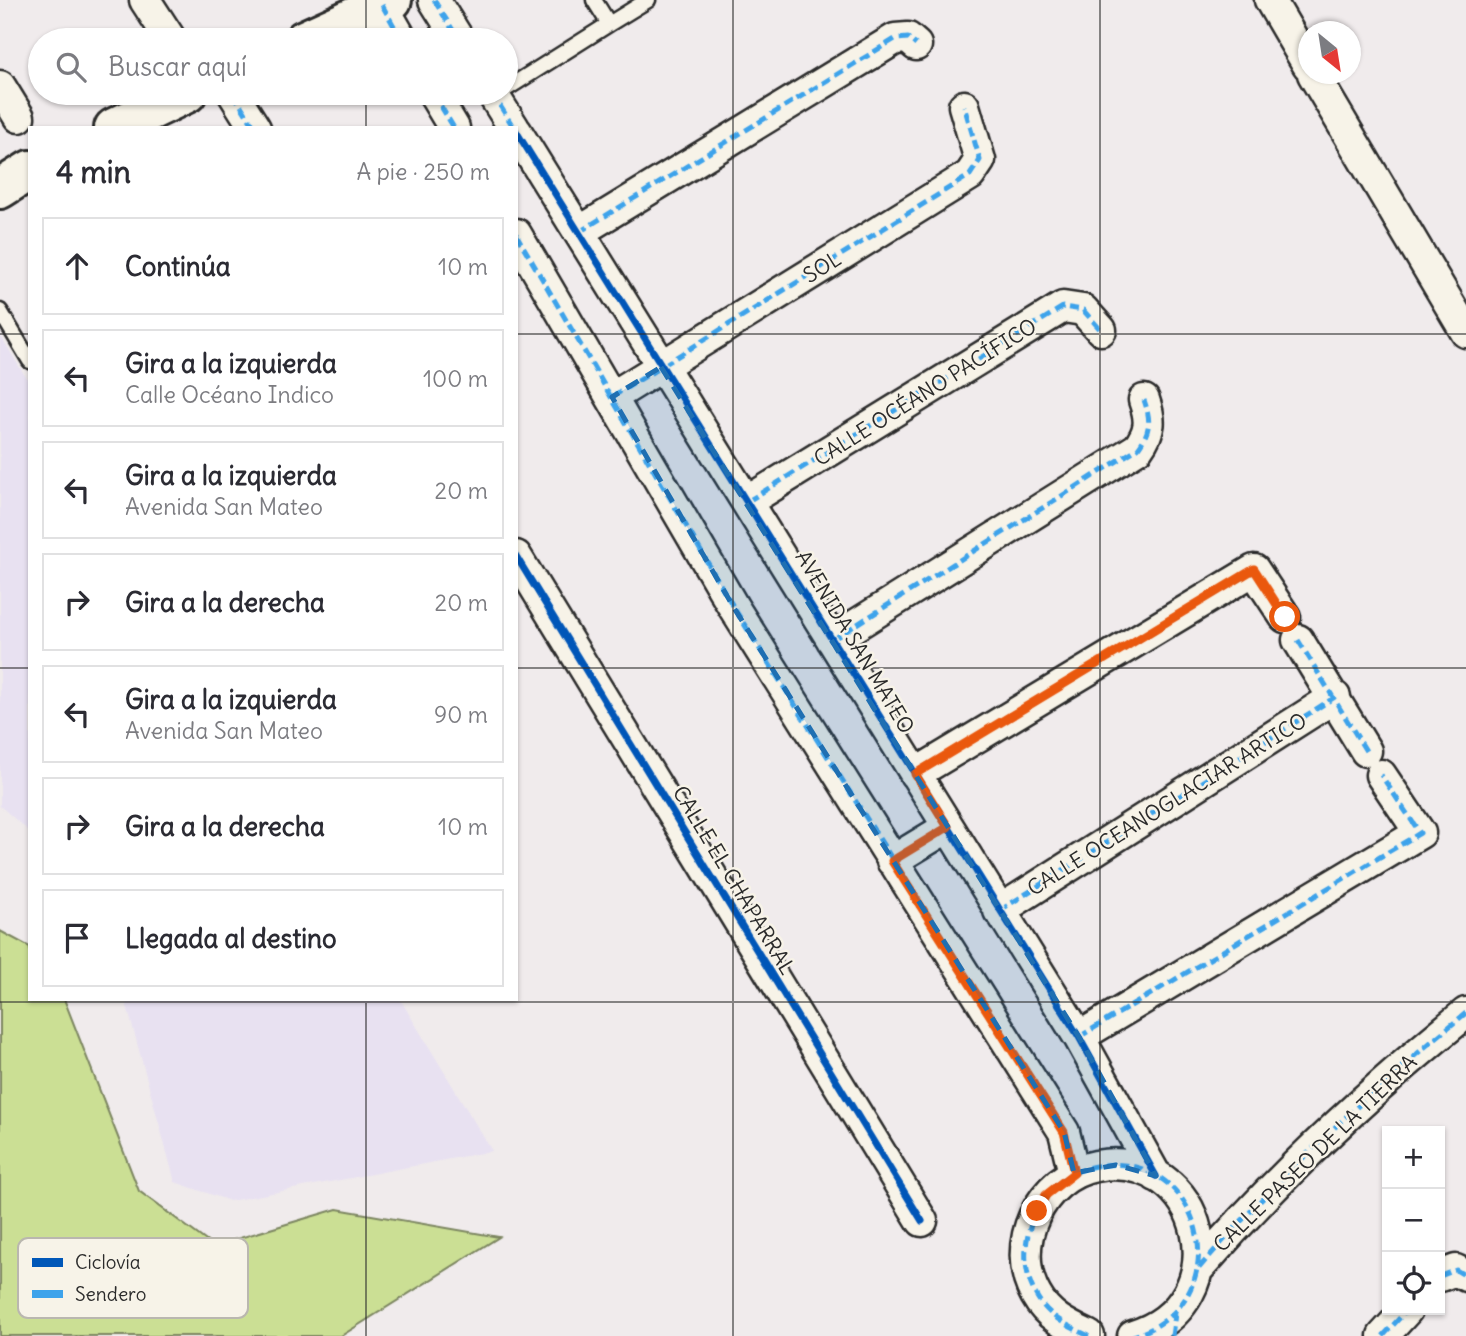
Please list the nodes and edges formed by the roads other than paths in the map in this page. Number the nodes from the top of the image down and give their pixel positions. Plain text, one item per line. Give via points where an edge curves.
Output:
1 (145, 0) edge
2 (434, 0) edge
3 (594, 0) edge
4 (648, 0) edge
5 (1270, 0) edge
6 (387, 3) edge
7 (609, 24) junction
8 (164, 28) edge
9 (331, 28) edge
10 (397, 28) edge
11 (452, 28) edge
12 (916, 46) dead end
13 (1298, 48) edge
14 (518, 81) edge
15 (1319, 84) edge
16 (0, 86) edge
17 (162, 105) edge
18 (241, 105) edge
19 (440, 105) edge
20 (504, 105) edge
21 (964, 106) dead end
22 (19, 117) dead end
23 (118, 126) edge
24 (254, 126) edge
25 (453, 126) edge
26 (513, 126) edge
27 (518, 135) edge
28 (28, 171) edge
29 (0, 189) edge
30 (579, 232) junction
31 (518, 237) edge
32 (0, 312) edge
33 (1101, 330) dead end
34 (1466, 332) edge
35 (28, 358) edge
36 (661, 367) junction
37 (612, 397) junction
38 (1144, 400) dead end
39 (748, 501) junction
40 (518, 559) edge
41 (832, 640) junction
42 (1335, 697) junction
43 (915, 774) junction
44 (948, 827) junction
45 (892, 861) junction
46 (999, 911) junction
47 (1466, 1013) edge
48 (1079, 1037) junction
49 (1074, 1173) junction
50 (1156, 1176) junction
51 (922, 1221) dead end
52 (1199, 1268) junction
53 (1445, 1274) edge
54 (1466, 1276) edge
55 (1402, 1315) edge
56 (1173, 1325) edge
57 (1089, 1336) edge
58 (1133, 1336) edge
59 (1383, 1336) edge

1 - 8 street
2 - 11 street
3 - 7 lane
4 - 7 lane
5 - 13 street
6 - 9 main road
6 - 10 street
7 - 14 lane
12 - 30 street via 908,38 895,39
15 - 34 street
16 - 22 street
17 - 23 main road
18 - 24 street
19 - 25 street
20 - 26 street, AVENIDA SAN MATEO
21 - 36 street, SOL via 980,160 970,175
27 - 30 street, AVENIDA SAN MATEO
28 - 29 main road
30 - 36 street, AVENIDA SAN MATEO
31 - 37 street
32 - 35 lane
33 - 39 street, CALLE OCÉANO PACÍFICO via 1083,310 1063,307
36 - 37 street, SOL
36 - 39 street, AVENIDA SAN MATEO
37 - 45 street via 734,608
38 - 41 street via 1150,419 1138,448
39 - 41 street, AVENIDA SAN MATEO
40 - 51 street, CALLE EL CHAPARRAL
41 - 43 street, AVENIDA SAN MATEO
42 - 43 street via 1254,569
42 - 46 street, CALLE OCEANOGLACIAR ARTICO
42 - 48 street via 1420,833
43 - 44 street, AVENIDA SAN MATEO
44 - 45 street
44 - 46 street, AVENIDA SAN MATEO
45 - 49 street via 1064,1132
46 - 48 street, AVENIDA SAN MATEO
47 - 52 street, CALLE PASEO DE LA TIERRA via 1387,1077
48 - 50 street, AVENIDA SAN MATEO
49 - 50 street via 1116,1165
49 - 57 street via 1046,1195 1029,1226 1025,1261 1043,1304 1059,1322
50 - 52 street via 1178,1193 1193,1215 1200,1241
52 - 56 street
53 - 54 street via 1456,1270
55 - 59 street
56 - 58 street

